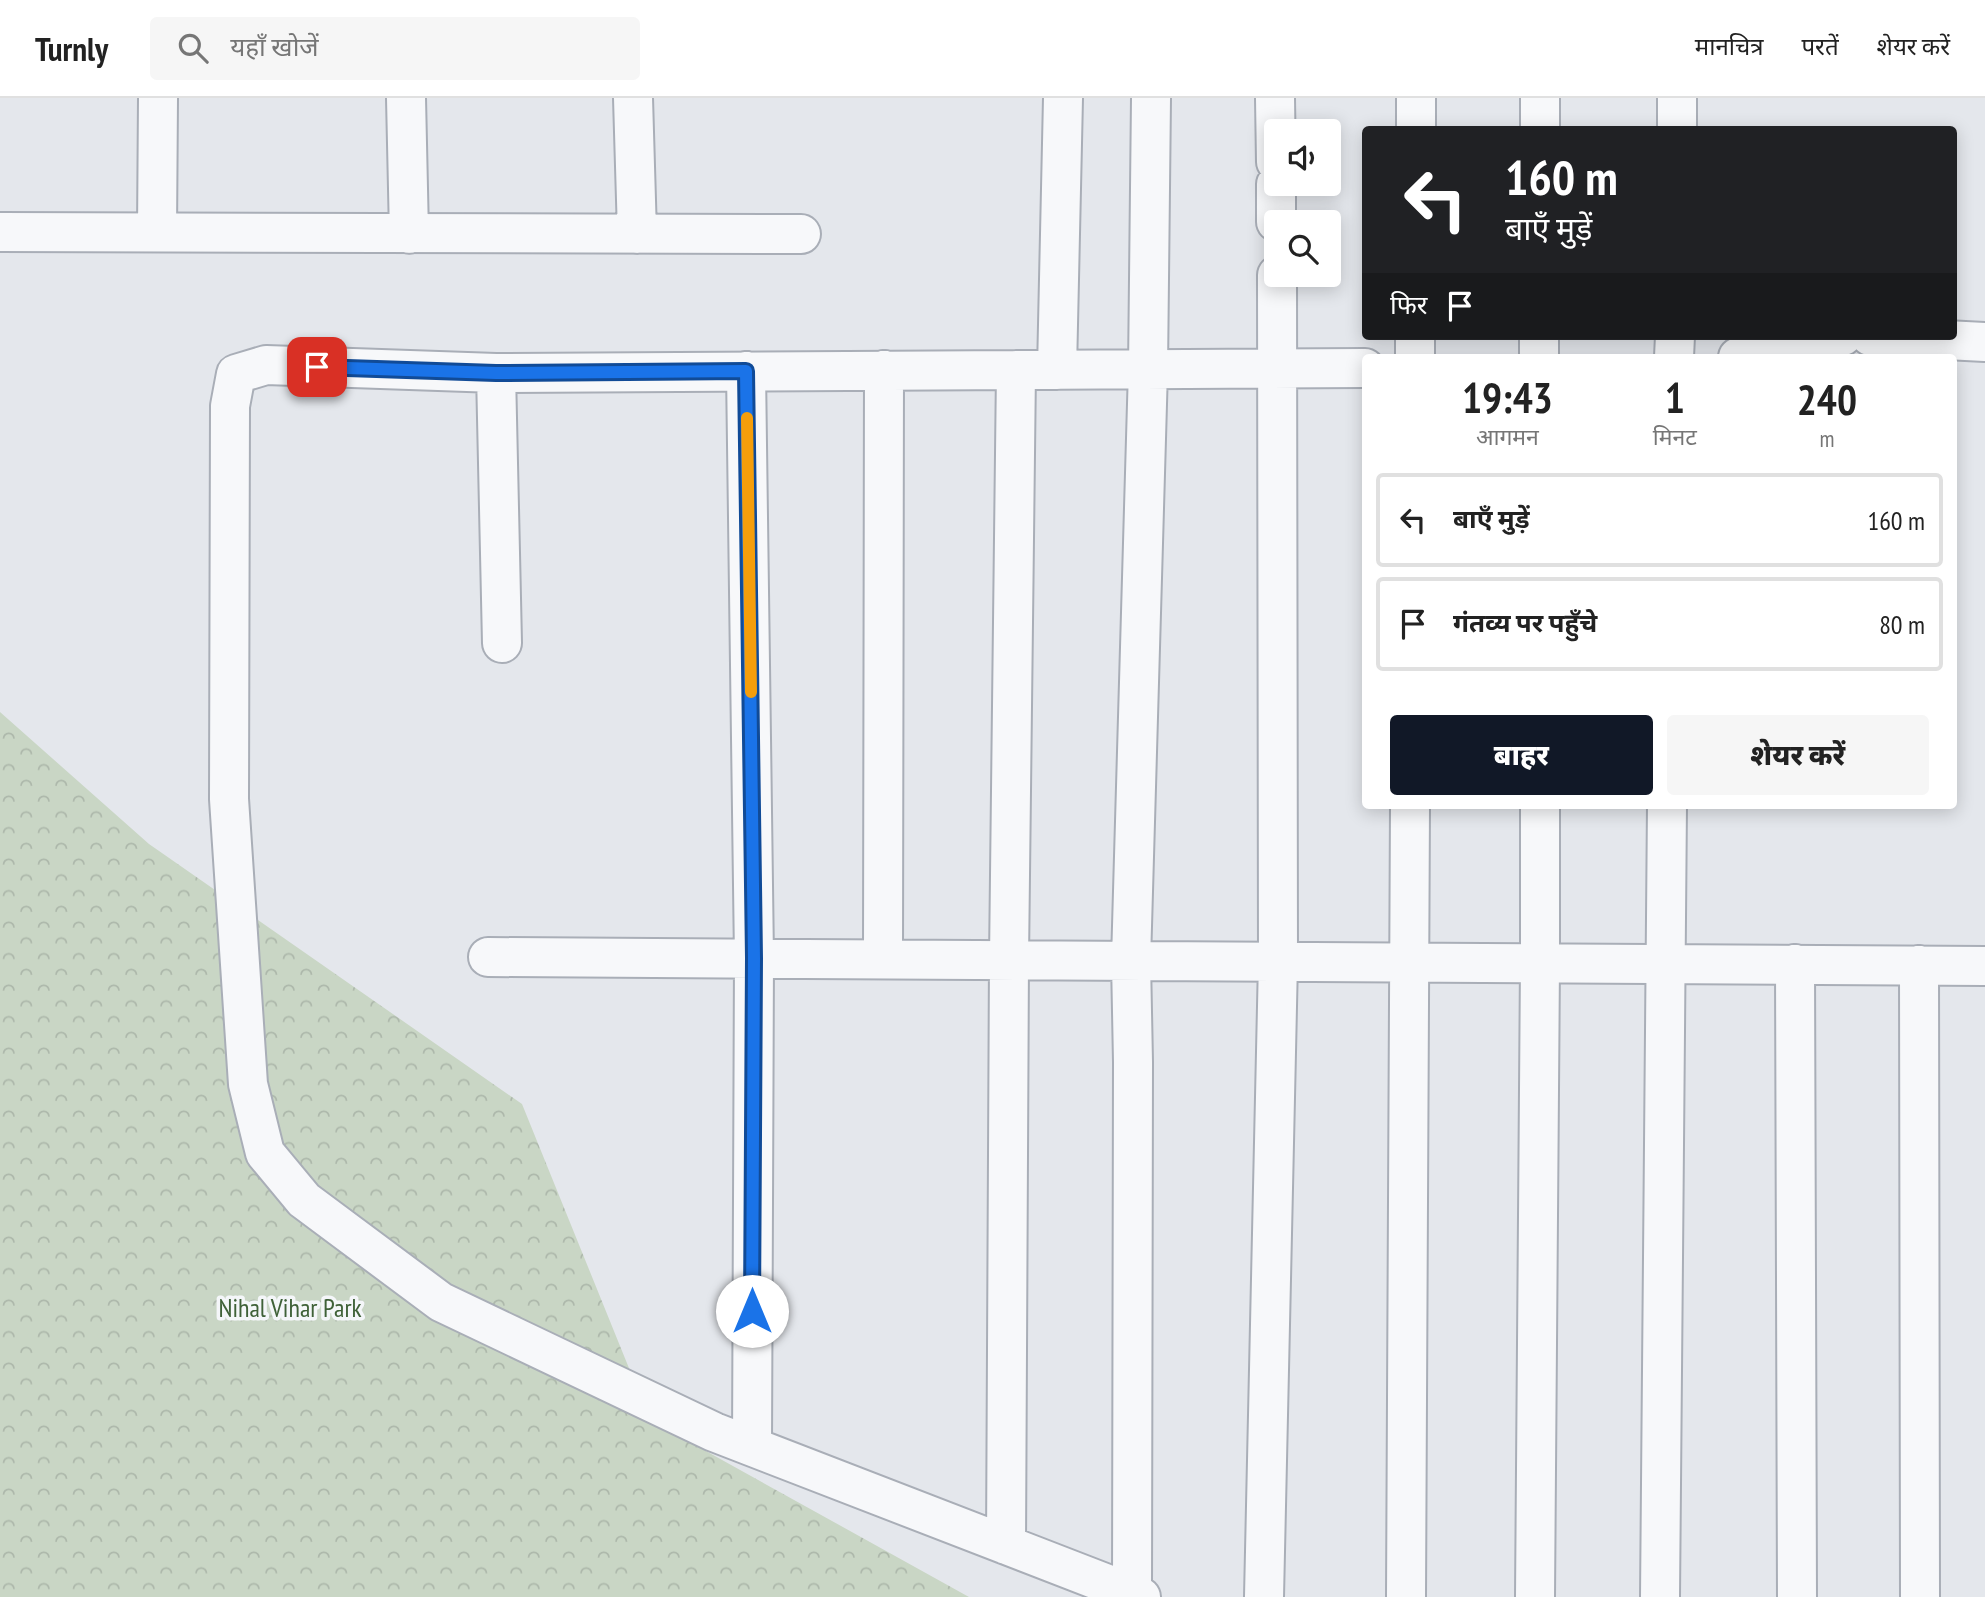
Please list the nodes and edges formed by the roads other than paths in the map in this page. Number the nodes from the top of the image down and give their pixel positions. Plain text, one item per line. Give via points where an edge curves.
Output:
1 (158, 98) edge
2 (406, 98) edge
3 (633, 98) edge
4 (1063, 98) edge
5 (1151, 98) edge
6 (1275, 98) edge
7 (1416, 98) edge
8 (1540, 98) edge
9 (1677, 98) edge
10 (1275, 119) edge
11 (1416, 126) edge
12 (1540, 126) edge
13 (1677, 126) edge
14 (0, 232) edge
15 (157, 232) junction
16 (409, 233) junction
17 (637, 234) junction
18 (801, 234) dead end
19 (1277, 287) edge
20 (1812, 340) edge
21 (1947, 340) edge
22 (1985, 342) edge
23 (1750, 354) edge
24 (1277, 368) junction
25 (1362, 368) edge
26 (1148, 369) junction
27 (884, 370) junction
28 (1016, 370) junction
29 (1057, 370) junction
30 (746, 371) junction
31 (496, 373) junction
32 (502, 643) dead end
33 (1410, 809) edge
34 (1540, 809) edge
35 (1667, 809) edge
36 (488, 957) dead end
37 (754, 958) junction
38 (883, 958) junction
39 (1009, 960) junction
40 (1131, 961) junction
41 (1278, 961) junction
42 (1408, 962) junction
43 (1540, 963) junction
44 (1665, 963) junction
45 (1795, 964) junction
46 (1919, 965) junction
47 (1985, 965) edge
48 (752, 1447) junction
49 (1006, 1545) junction
50 (1136, 1595) edge
51 (1264, 1597) edge
52 (1406, 1597) edge
53 (1535, 1597) edge
54 (1660, 1597) edge
55 (1797, 1597) edge
56 (1920, 1597) edge

1 - 15 street
2 - 16 street
3 - 17 street
4 - 29 street
5 - 26 street
6 - 10 street
7 - 11 street
8 - 12 street
9 - 13 street
14 - 15 street
15 - 16 street
16 - 17 street
17 - 18 street
19 - 24 street
20 - 23 street
21 - 22 street
24 - 25 street
24 - 26 street
24 - 41 street
26 - 29 street
26 - 40 street
27 - 28 street
27 - 30 street
27 - 38 street
28 - 29 street
28 - 39 street
30 - 31 street
30 - 37 street
31 - 32 street
31 - 48 street via 266,365 236,374 230,406 229,799 248,1084 265,1153 304,1200 441,1302
33 - 42 street
34 - 43 street
35 - 44 street
36 - 37 street
37 - 38 street
37 - 48 street
38 - 39 street
39 - 40 street
39 - 49 street
40 - 41 street
40 - 50 street
41 - 42 street
41 - 51 street
42 - 43 street
42 - 52 street
43 - 44 street
43 - 53 street
44 - 45 street
44 - 54 street
45 - 46 street
45 - 55 street
46 - 47 street
46 - 56 street
48 - 49 street
49 - 50 street

